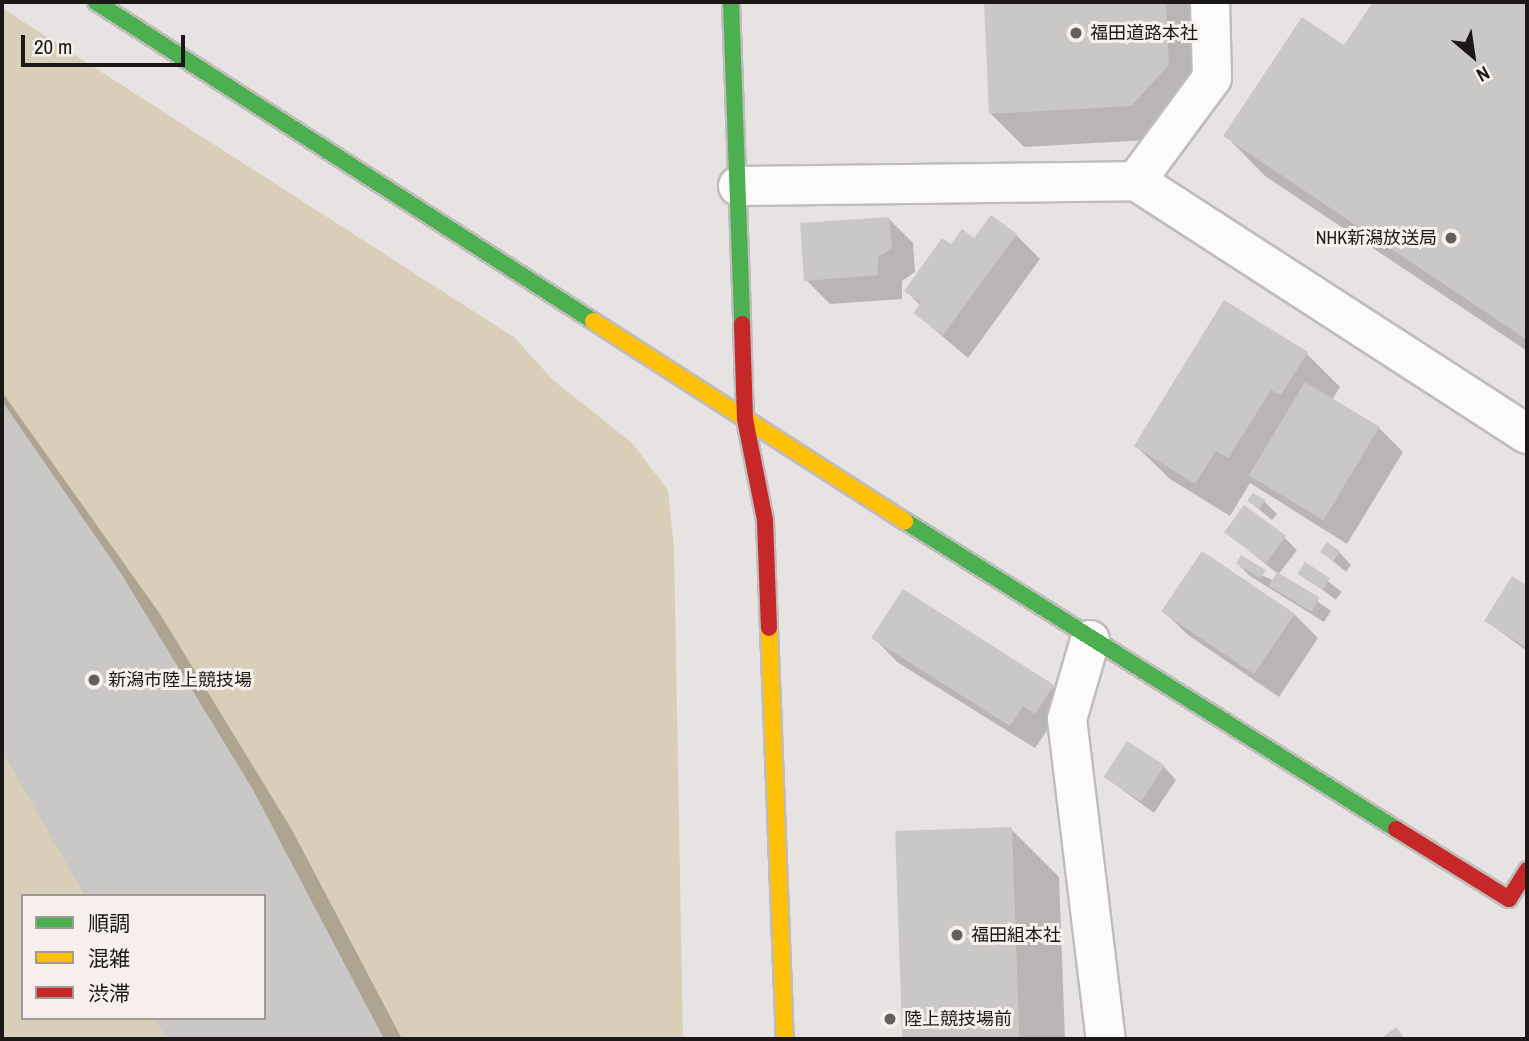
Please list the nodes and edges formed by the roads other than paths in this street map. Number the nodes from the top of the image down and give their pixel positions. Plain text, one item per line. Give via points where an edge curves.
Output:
1 (96, 2) edge
2 (732, 2) edge
3 (1210, 2) edge
4 (1136, 181) junction
5 (738, 186) junction
6 (745, 419) junction
7 (1527, 434) edge
8 (1090, 640) junction
9 (1521, 894) edge
10 (785, 1039) edge
11 (1106, 1039) edge

1 - 6 street
2 - 5 street
3 - 4 street via 1212,78
4 - 5 street
4 - 7 street
5 - 6 street
6 - 8 street
6 - 10 street via 765,520
8 - 9 street
8 - 11 street via 1067,719

